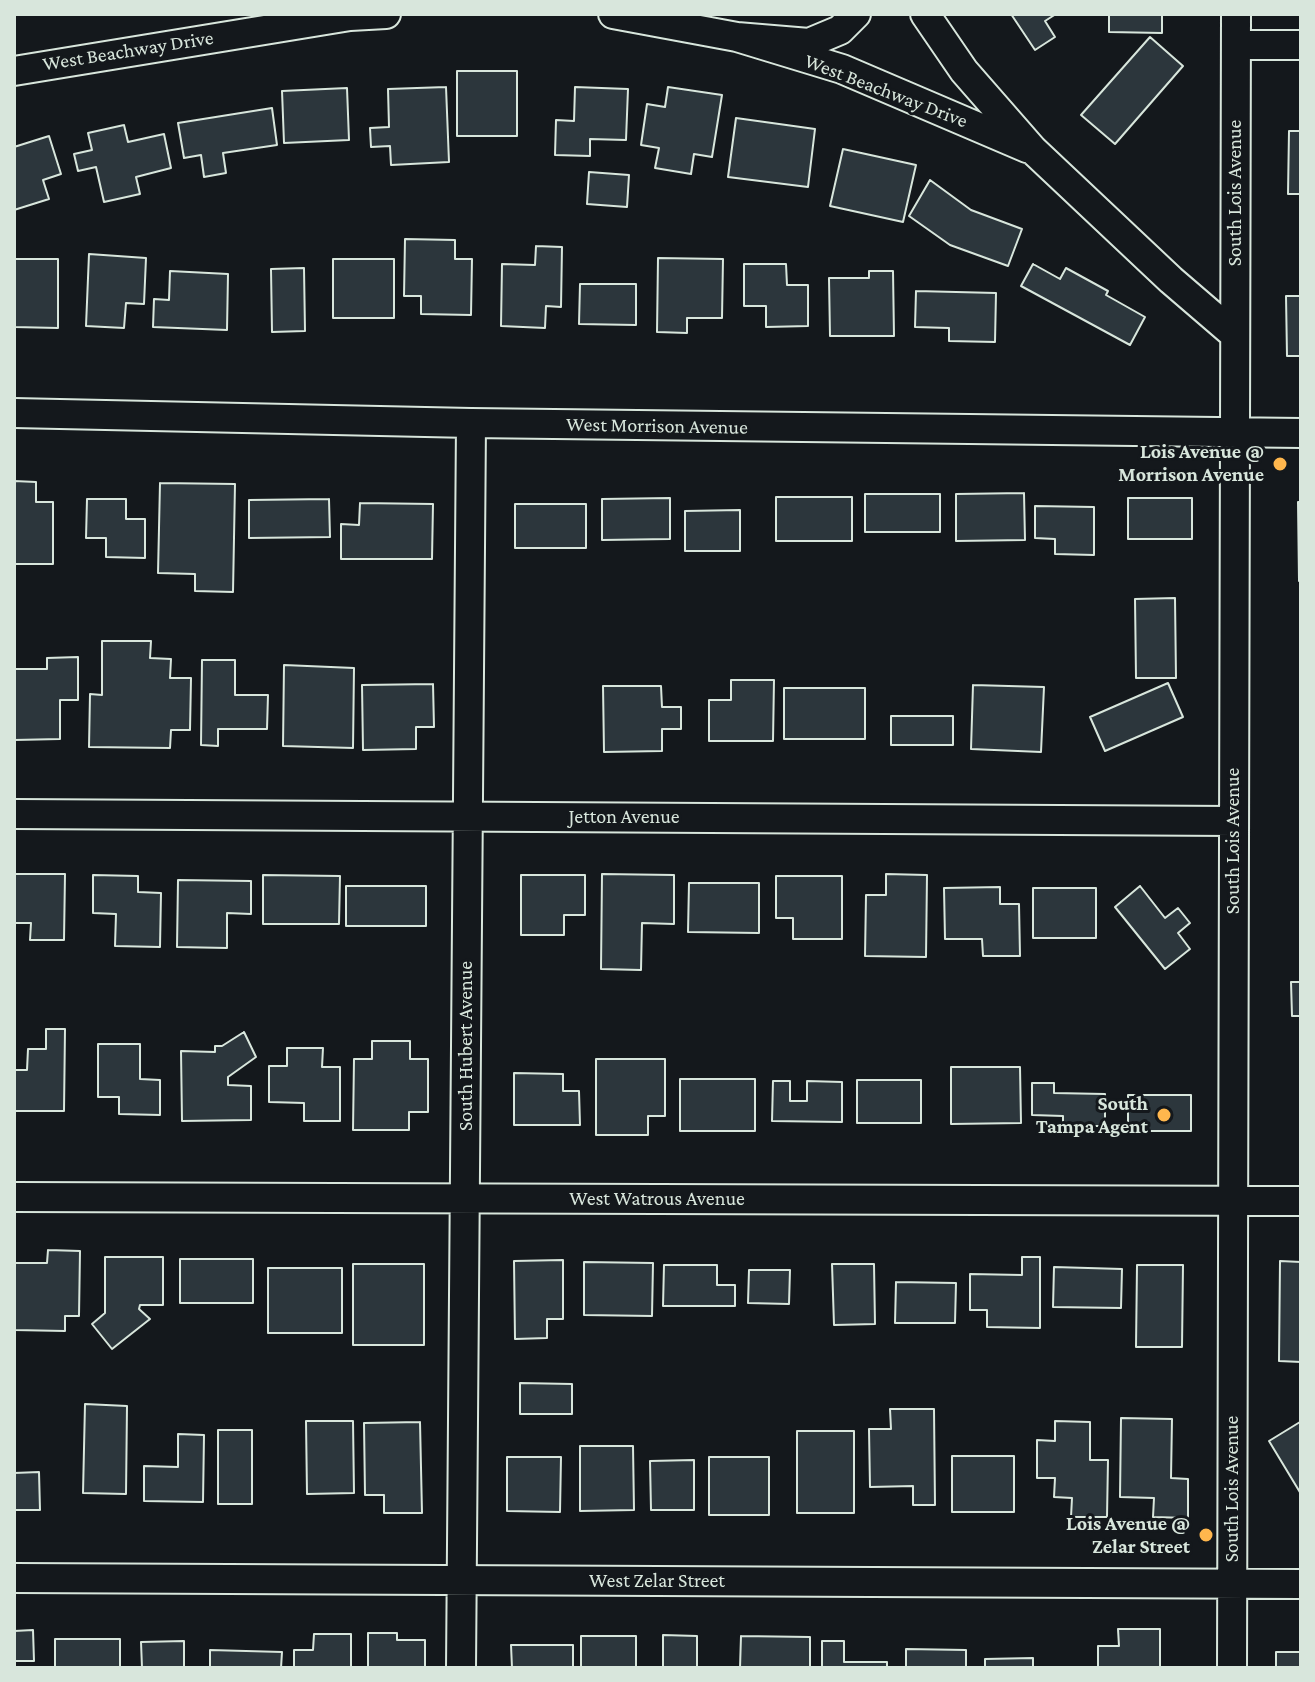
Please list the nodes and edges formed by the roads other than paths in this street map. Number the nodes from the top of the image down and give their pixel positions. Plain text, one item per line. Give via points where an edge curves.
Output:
1 (386, 14) edge
2 (613, 14) edge
3 (856, 14) edge
4 (925, 14) edge
5 (1236, 14) edge
6 (737, 37) junction
7 (1236, 45) junction
8 (1301, 45) edge
9 (14, 71) edge
10 (1033, 150) junction
11 (1235, 335) junction
12 (14, 413) edge
13 (471, 423) junction
14 (1234, 432) junction
15 (1301, 433) edge
16 (14, 814) edge
17 (468, 817) junction
18 (1233, 821) junction
19 (14, 1197) edge
20 (465, 1198) junction
21 (1233, 1201) junction
22 (1301, 1201) edge
23 (14, 1578) edge
24 (462, 1580) junction
25 (1232, 1584) junction
26 (1301, 1584) edge
27 (461, 1668) edge
28 (1232, 1668) edge

1 - 9 street, West Beachway Drive
2 - 6 street, West Beachway Drive
3 - 6 street, West Beachway Drive via 840,30 809,43
4 - 10 street, West Beachway Drive via 964,71
5 - 7 street, South Lois Avenue
6 - 10 street, West Beachway Drive via 842,69
7 - 8 street
7 - 11 street, South Lois Avenue
10 - 11 street, West Beachway Drive
11 - 14 street, South Lois Avenue
12 - 13 street, West Morrison Avenue
13 - 14 street, West Morrison Avenue
13 - 17 street, South Hubert Avenue
14 - 15 street, West Morrison Avenue
14 - 18 street, South Lois Avenue
16 - 17 street, Jetton Avenue
17 - 18 street, Jetton Avenue
17 - 20 street, South Hubert Avenue
18 - 21 street, South Lois Avenue
19 - 20 street, West Watrous Avenue
20 - 21 street, West Watrous Avenue
20 - 24 street, South Hubert Avenue
21 - 22 street, West Watrous Avenue
21 - 25 street, South Lois Avenue
23 - 24 street, West Zelar Street
24 - 25 street, West Zelar Street
24 - 27 street, South Hubert Avenue
25 - 26 street, West Zelar Street
25 - 28 street, South Lois Avenue

